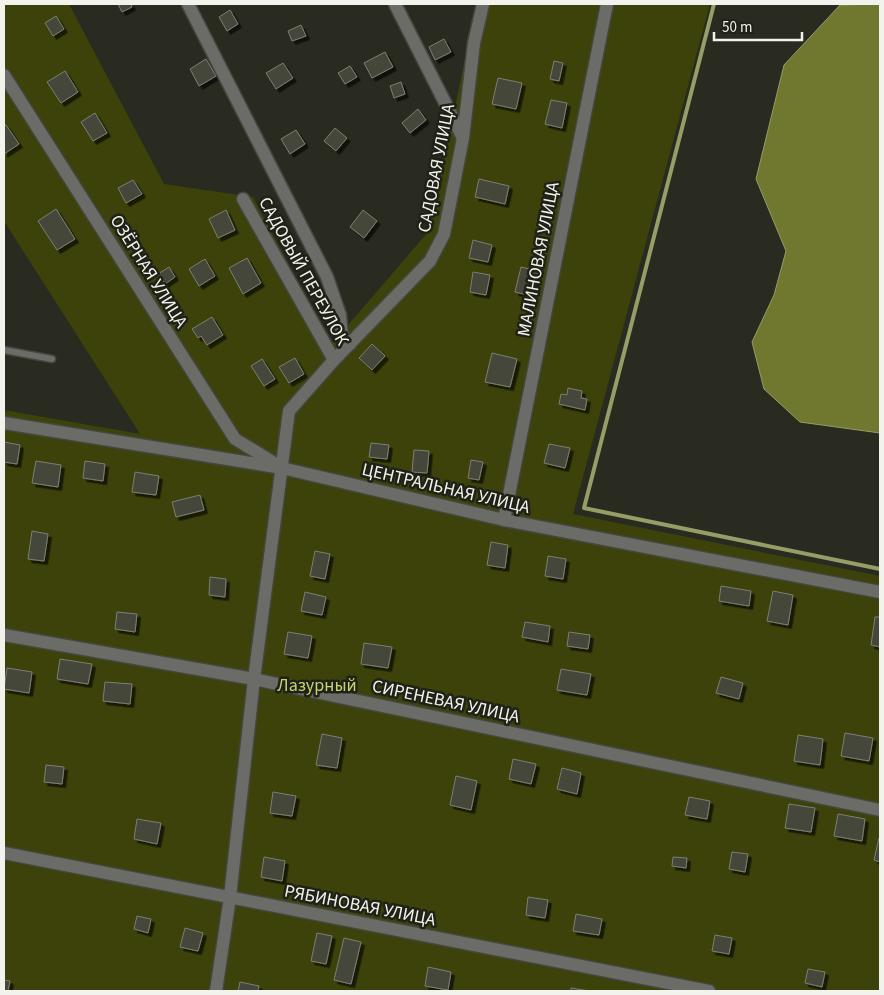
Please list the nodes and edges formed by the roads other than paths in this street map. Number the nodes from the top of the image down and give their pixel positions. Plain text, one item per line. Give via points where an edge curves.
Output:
1 (188, 4) edge
2 (395, 4) edge
3 (483, 4) edge
4 (607, 4) edge
5 (4, 75) edge
6 (463, 138) junction
7 (243, 199) dead end
8 (350, 344) junction
9 (4, 350) edge
10 (52, 359) dead end
11 (334, 360) junction
12 (4, 423) edge
13 (282, 468) junction
14 (504, 520) junction
15 (880, 592) edge
16 (4, 636) edge
17 (254, 679) junction
18 (880, 810) edge
19 (4, 853) edge
20 (230, 897) junction
21 (216, 991) edge
22 (709, 991) edge

1 - 8 street via 327,277 340,316 342,336
2 - 6 street
3 - 6 street, САДОВАЯ УЛИЦА via 474,43
4 - 14 street, МАЛИНОВАЯ УЛИЦА
5 - 13 street, ОЗЁРНАЯ УЛИЦА via 235,439
6 - 8 street, САДОВАЯ УЛИЦА via 444,234 430,261
7 - 11 street, САДОВЫЙ ПЕРЕУЛОК
8 - 11 street, САДОВАЯ УЛИЦА
9 - 10 lane
11 - 13 street, САДОВАЯ УЛИЦА via 289,411
12 - 13 street, ЦЕНТРАЛЬНАЯ УЛИЦА
13 - 14 street, ЦЕНТРАЛЬНАЯ УЛИЦА
13 - 17 street, САДОВАЯ УЛИЦА
14 - 15 street, ЦЕНТРАЛЬНАЯ УЛИЦА
16 - 17 street, СИРЕНЕВАЯ УЛИЦА
17 - 18 street, СИРЕНЕВАЯ УЛИЦА
17 - 20 street, САДОВАЯ УЛИЦА
19 - 20 street, РЯБИНОВАЯ УЛИЦА
20 - 21 street, САДОВАЯ УЛИЦА
20 - 22 street, РЯБИНОВАЯ УЛИЦА

